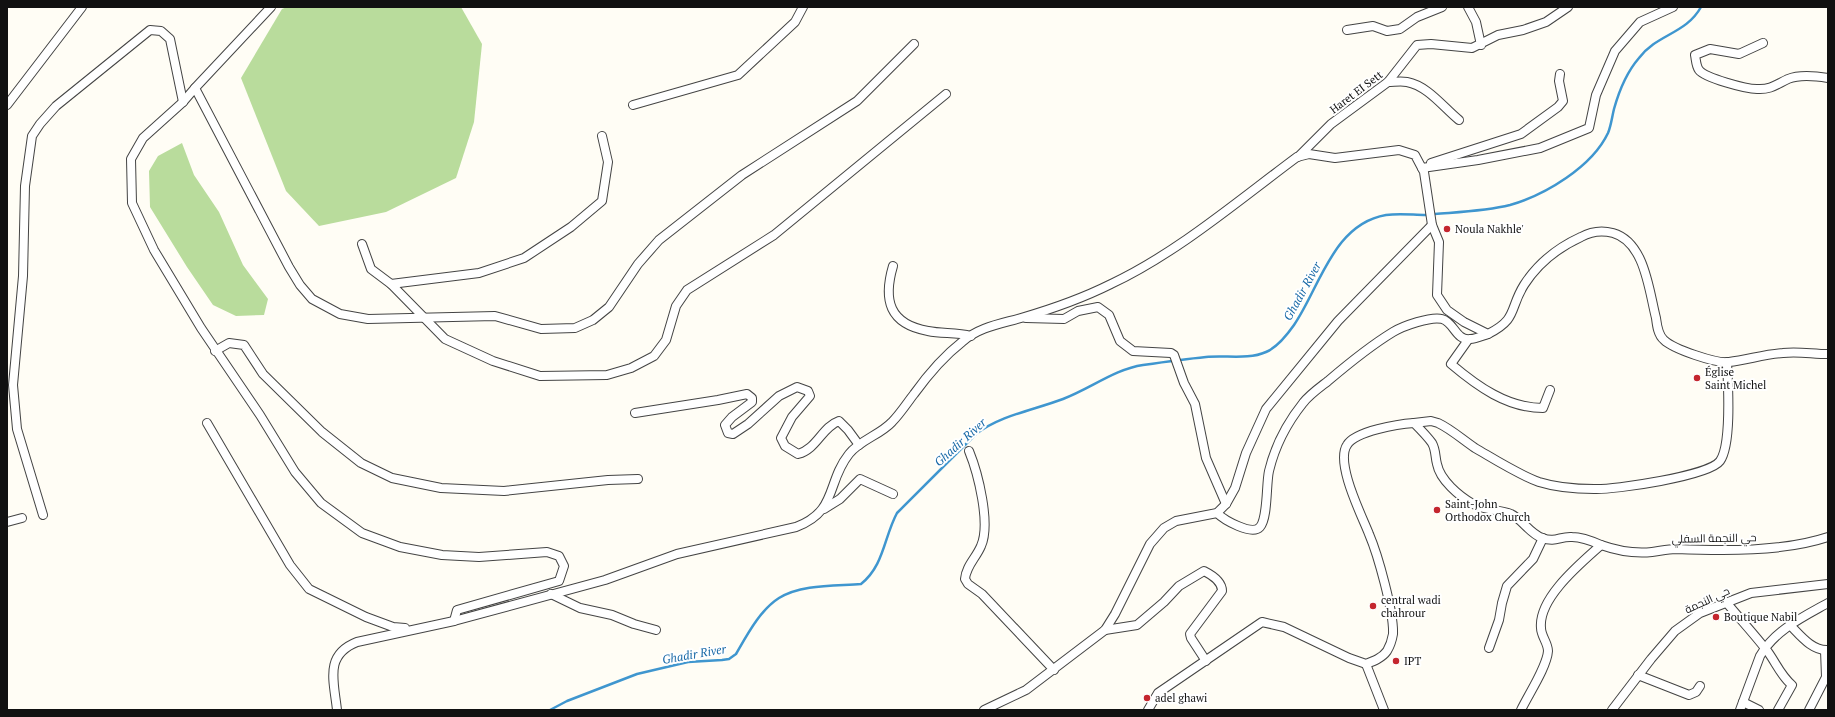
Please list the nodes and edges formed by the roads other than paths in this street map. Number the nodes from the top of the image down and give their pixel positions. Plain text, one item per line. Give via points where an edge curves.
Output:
1 (82, 7) edge
2 (271, 7) edge
3 (803, 7) edge
4 (1442, 7) edge
5 (1468, 7) edge
6 (1568, 7) edge
7 (1673, 7) edge
8 (1347, 30) dead end
9 (1763, 43) dead end
10 (914, 44) dead end
11 (1481, 45) junction
12 (1560, 74) dead end
13 (1828, 78) edge
14 (1388, 82) junction
15 (195, 88) junction
16 (946, 94) dead end
17 (183, 102) junction
18 (7, 105) edge
19 (632, 105) dead end
20 (1459, 120) dead end
21 (602, 136) dead end
22 (1297, 157) junction
23 (1425, 167) junction
24 (1432, 224) junction
25 (362, 244) dead end
26 (893, 266) dead end
27 (391, 284) junction
28 (423, 317) junction
29 (1022, 318) junction
30 (1488, 334) junction
31 (971, 336) junction
32 (1468, 340) junction
33 (215, 351) junction
34 (1828, 354) edge
35 (1727, 362) junction
36 (1550, 390) dead end
37 (635, 413) dead end
38 (207, 423) dead end
39 (1414, 423) junction
40 (859, 445) junction
41 (969, 451) dead end
42 (638, 479) dead end
43 (893, 494) dead end
44 (1226, 504) junction
45 (822, 511) junction
46 (1217, 513) junction
47 (42, 515) dead end
48 (22, 518) dead end
49 (7, 522) edge
50 (1828, 537) edge
51 (1543, 538) junction
52 (1601, 545) junction
53 (1828, 584) edge
54 (551, 594) junction
55 (1726, 602) junction
56 (1828, 603) edge
57 (454, 621) junction
58 (1790, 625) junction
59 (416, 629) junction
60 (656, 630) dead end
61 (1105, 630) junction
62 (1489, 648) dead end
63 (1764, 648) junction
64 (1826, 650) edge
65 (1206, 661) junction
66 (1366, 664) junction
67 (1054, 670) junction
68 (1638, 675) junction
69 (1700, 686) dead end
70 (1742, 706) edge
71 (337, 710) edge
72 (984, 710) edge
73 (1148, 710) edge
74 (1384, 710) edge
75 (1521, 710) edge
76 (1612, 710) edge
77 (1759, 710) edge
78 (1778, 710) edge
79 (1809, 710) edge

1 - 18 street
2 - 15 street
3 - 19 street via 795,22 738,75
4 - 8 street via 1400,29 1387,31 1373,26
5 - 11 street via 1476,22
6 - 11 street via 1546,22 1498,35
7 - 23 street via 1640,22 1615,51 1596,95 1589,128 1540,148
9 - 13 street via 1739,54 1710,49 1695,55 1696,66 1705,74 1757,90 1775,87 1789,78 1814,75
10 - 28 street via 857,101 742,175 659,240 638,264 609,307 593,320 575,328 541,328 495,316
11 - 14 street, Haret EI Sett via 1472,48 1417,45
12 - 23 street via 1563,101 1521,134 1442,159
14 - 20 street via 1407,82 1428,91
14 - 22 street, Haret EI Sett via 1331,124
15 - 17 street
15 - 28 street via 288,267 312,299 340,314 368,319
16 - 28 street via 774,235 687,290 676,306 666,340 654,356 631,368 607,375 540,376 493,361 445,339
17 - 33 street via 143,138 131,159 132,203 154,250
17 - 47 street via 170,39 161,31 150,30 56,106 32,136 25,186 23,276 13,385 17,429
21 - 27 street via 608,162 602,201 571,227 524,258 479,273
22 - 23 street via 1309,154 1335,158 1399,150 1415,155
22 - 29 street, Haret EI Sett via 1148,266 1097,290
23 - 24 street
24 - 30 street via 1439,242 1437,295 1447,310 1456,317
24 - 44 street via 1338,321 1266,409 1246,453 1235,488
25 - 27 street via 371,269
26 - 31 street via 888,300 902,320 918,329
27 - 28 street
29 - 31 street via 990,326
29 - 44 street via 1064,319 1078,311 1098,307 1109,315 1120,341 1133,351 1171,353 1178,362 1184,383 1195,404 1206,458
30 - 32 street
30 - 35 street via 1506,323 1524,286 1544,260 1582,236 1608,232 1626,240 1637,254 1661,337 1685,352
31 - 40 street via 962,341 937,366 892,423
32 - 36 street via 1451,364 1474,383 1499,398 1531,408 1543,408
32 - 46 street via 1458,335 1443,319 1435,318 1393,331 1351,361 1303,402 1275,451 1269,472 1264,519 1260,527 1250,530 1227,521
33 - 42 street via 229,343 244,345 263,374 322,432 361,463 392,478 441,488 504,491
33 - 57 street via 260,415 295,472 322,503 362,533 400,547 442,555 479,557 547,552 559,556 564,566 559,581 457,610
34 - 35 street via 1783,352
35 - 39 street via 1728,424 1720,461 1708,469 1685,476 1602,489 1540,482 1504,465 1438,423 1431,420
37 - 40 street via 747,394 752,398 752,402 725,425 726,430 733,434 779,396 797,387 808,391 810,396 785,427 781,438 785,446 798,454 805,452 839,421
38 - 59 street via 290,565 309,589 366,617 393,627
39 - 51 street via 1432,444 1439,470 1465,499 1479,507 1515,516 1532,533
39 - 66 street via 1395,424 1357,437 1347,445 1344,452 1350,485 1374,546 1393,636 1386,653
40 - 45 street via 848,455
41 - 67 street via 982,497 984,538 968,566 965,579
43 - 45 street via 860,479 840,499
44 - 46 street
45 - 54 street via 809,522 796,527 677,554 605,580
46 - 61 street via 1176,521 1164,528 1150,544
48 - 49 street
50 - 52 street, حي النجمة السفلي via 1810,543 1697,551 1675,549 1629,553
51 - 52 street, حي النجمة السفلي via 1557,541 1570,536
51 - 62 street via 1533,559 1507,586
52 - 75 street via 1554,592 1542,614 1540,628 1548,650 1541,672
53 - 55 street, حي النجمة via 1751,593
54 - 57 street
54 - 60 street via 580,608 612,615
55 - 63 street
55 - 68 street, حي النجمة via 1687,621
56 - 58 street
57 - 59 street
58 - 63 street
58 - 64 street via 1810,644
59 - 71 street via 357,642 346,646 337,654 334,677
61 - 65 street via 1136,625 1179,586 1204,571 1212,575 1222,586 1222,591 1190,634
61 - 67 street
63 - 70 street
63 - 78 street via 1784,678 1792,685
64 - 79 street via 1826,677
65 - 66 street via 1258,624 1267,622 1284,627
65 - 73 street via 1158,693
66 - 74 street
67 - 72 street via 1026,690
68 - 69 street via 1689,695 1696,692
68 - 76 street, حي النجمة
70 - 77 street

